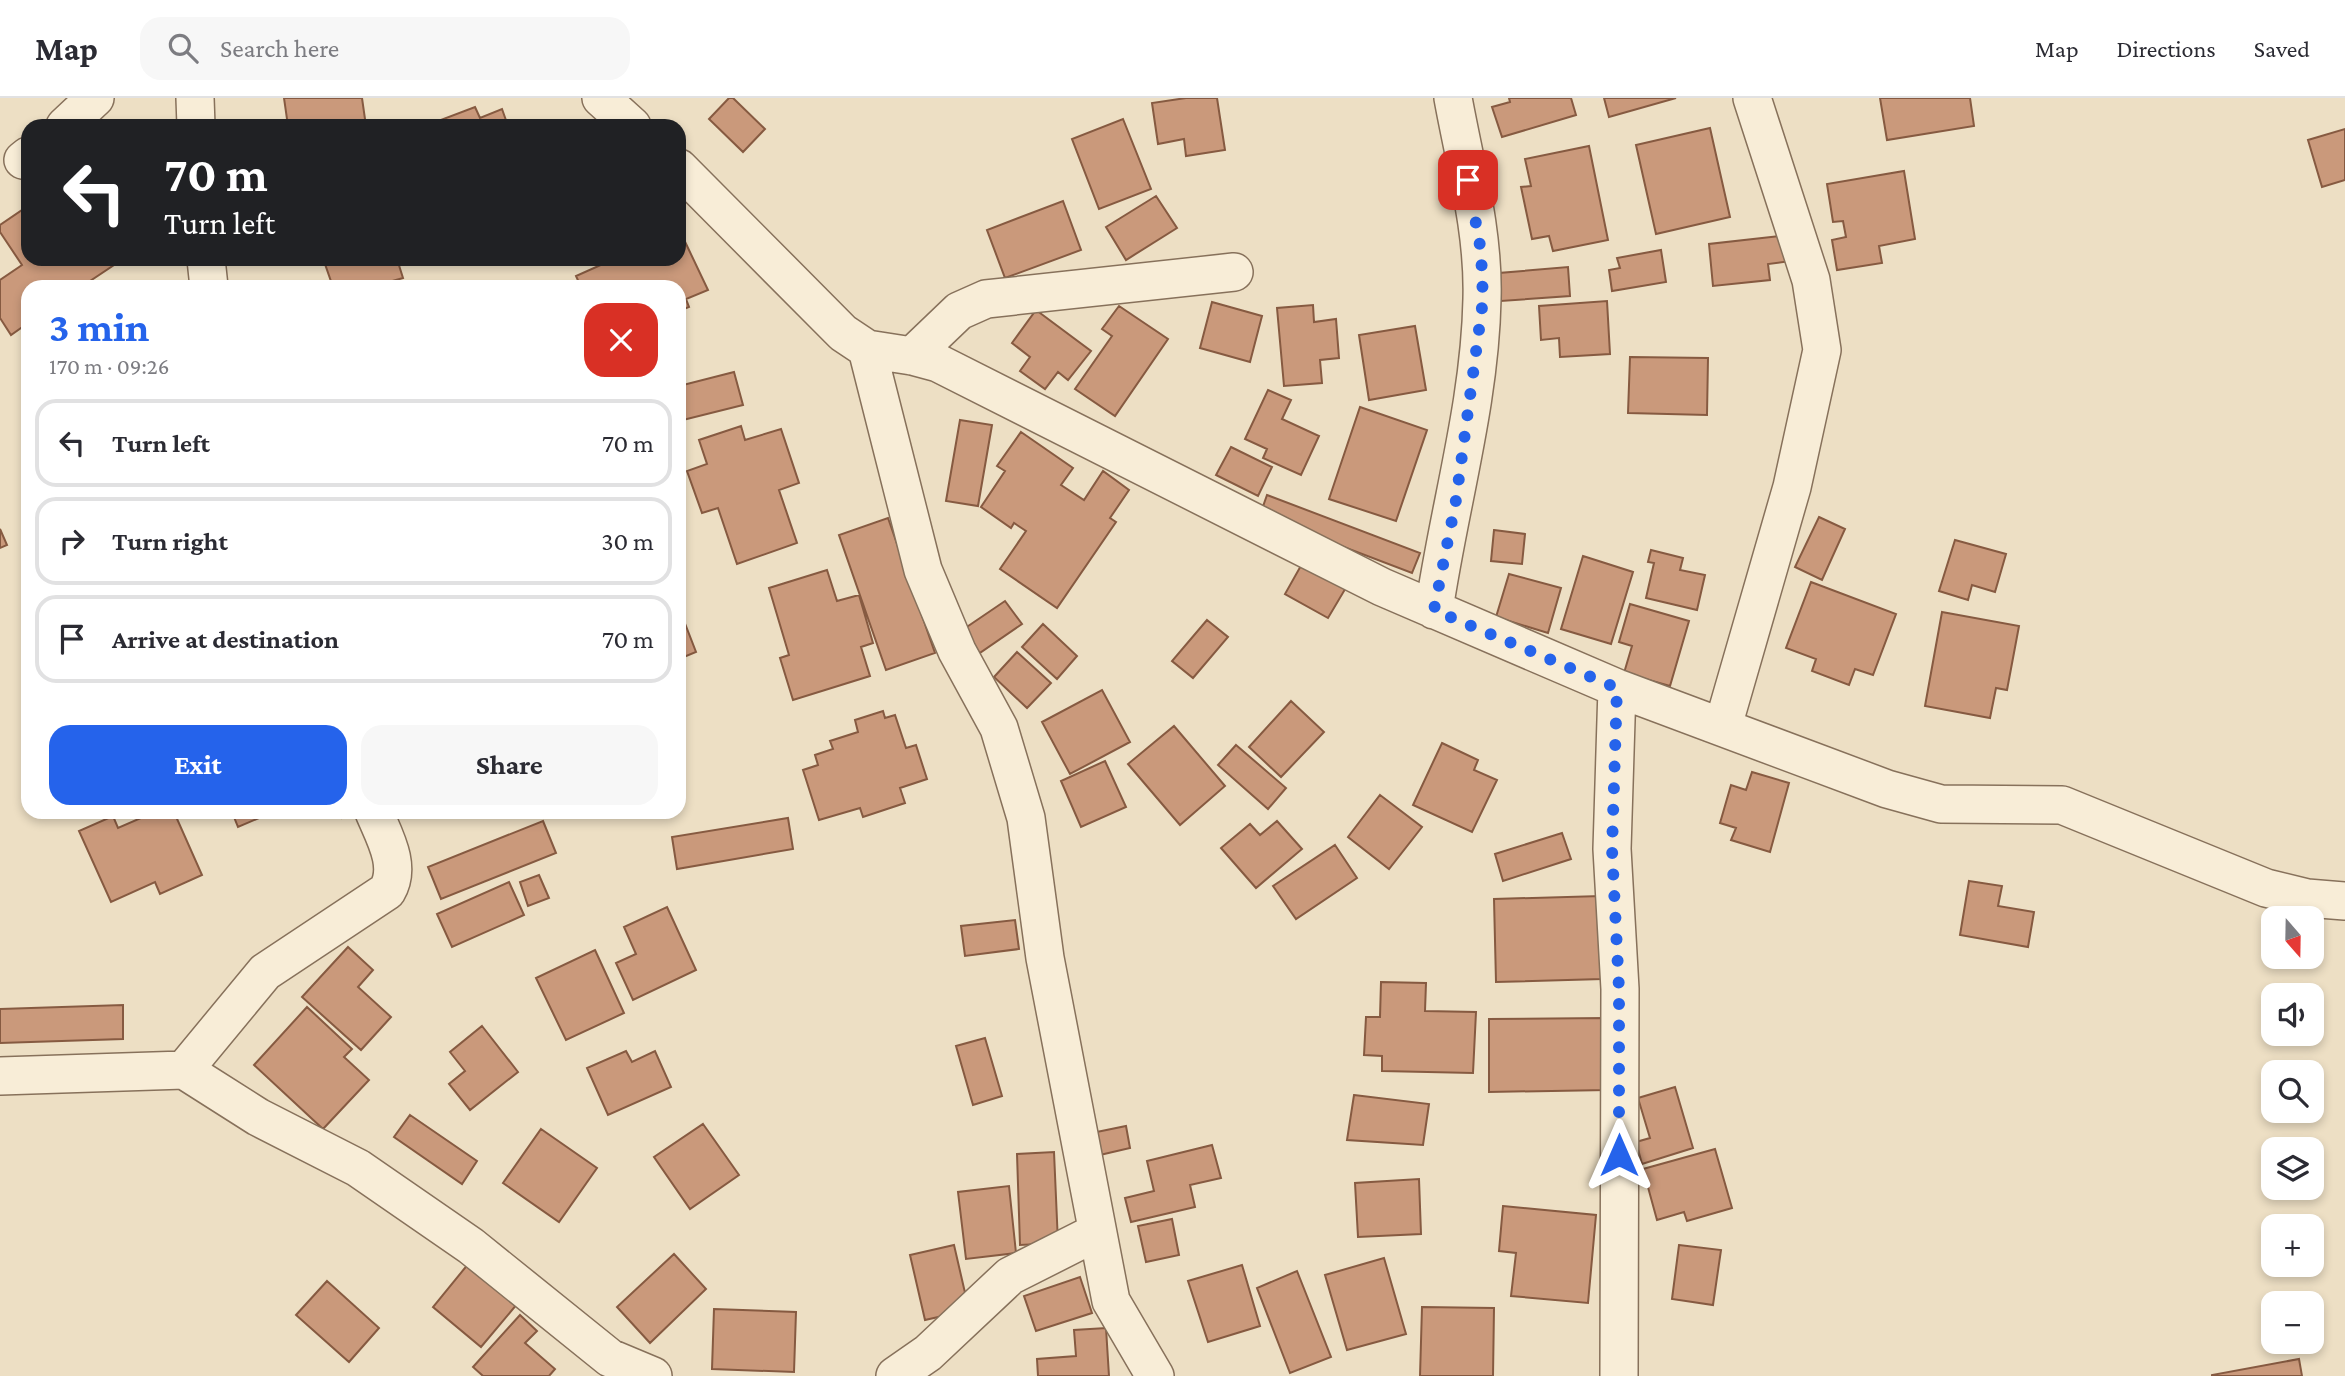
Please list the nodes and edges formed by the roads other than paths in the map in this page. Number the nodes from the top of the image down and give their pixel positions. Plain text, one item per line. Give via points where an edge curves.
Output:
1 (95, 98) edge
2 (195, 98) edge
3 (601, 98) edge
4 (1453, 98) edge
5 (1752, 98) edge
6 (72, 119) edge
7 (196, 119) edge
8 (624, 119) edge
9 (686, 175) edge
10 (1234, 272) dead end
11 (867, 349) junction
12 (912, 356) junction
13 (1434, 610) junction
14 (1617, 688) junction
15 (1723, 726) junction
16 (377, 819) edge
17 (2345, 901) edge
18 (184, 1070) junction
19 (0, 1076) edge
20 (1097, 1232) junction
21 (653, 1376) edge
22 (895, 1376) edge
23 (1155, 1376) edge
24 (1619, 1376) edge

1 - 6 street
2 - 7 street
3 - 8 street
4 - 13 street via 1481,251 1483,300 1456,500
5 - 15 street via 1811,280 1822,351 1792,487
9 - 11 street via 843,332
10 - 12 street via 986,299 959,311
11 - 12 street
11 - 20 street via 923,570 957,651 999,727 1026,818 1045,958
12 - 13 street via 955,371
13 - 14 street
14 - 15 street
14 - 24 street via 1612,849 1619,989
15 - 17 street via 1886,789 1941,803 2063,805 2266,888
16 - 18 street via 391,857 393,881 387,891 265,972
18 - 19 street
18 - 21 street via 258,1117 358,1168 471,1246 610,1358
20 - 22 street via 1010,1276 928,1353
20 - 23 street via 1111,1301

